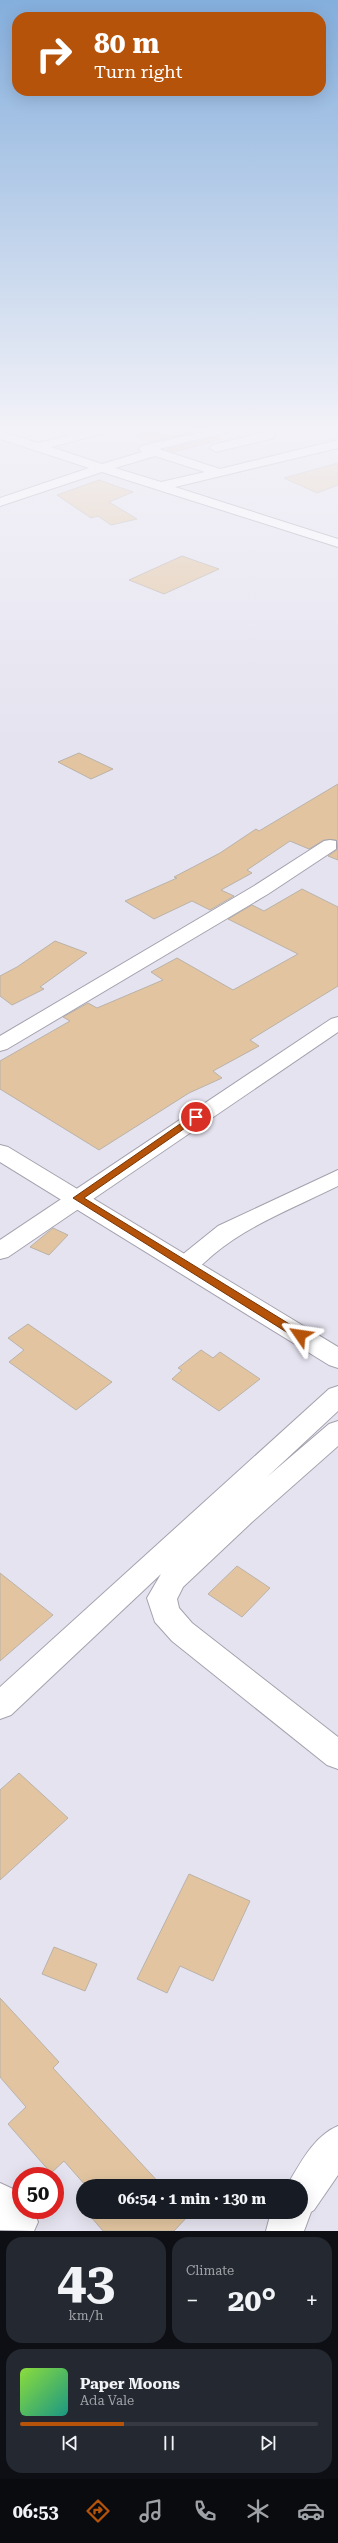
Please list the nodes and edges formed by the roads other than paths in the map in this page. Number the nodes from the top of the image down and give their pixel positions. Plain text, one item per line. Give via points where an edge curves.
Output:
1 (304, 532) edge
2 (338, 543) edge
3 (330, 845) dead end
4 (338, 1023) edge
5 (0, 1045) edge
6 (0, 1152) edge
7 (338, 1177) edge
8 (78, 1198) junction
9 (0, 1251) edge
10 (186, 1265) junction
11 (338, 1359) edge
12 (338, 1396) edge
13 (338, 1431) edge
14 (0, 1706) edge
15 (338, 1755) edge
16 (338, 2144) edge
17 (308, 2185) edge
18 (287, 2219) edge
19 (285, 2231) edge

1 - 2 street
3 - 5 street via 261,890
4 - 8 street
6 - 8 street
7 - 10 street via 226,1232
8 - 9 street
8 - 10 street
10 - 11 street
12 - 14 street
13 - 15 street via 242,1514 179,1574 162,1598 165,1613 182,1632
16 - 17 street
18 - 19 street

